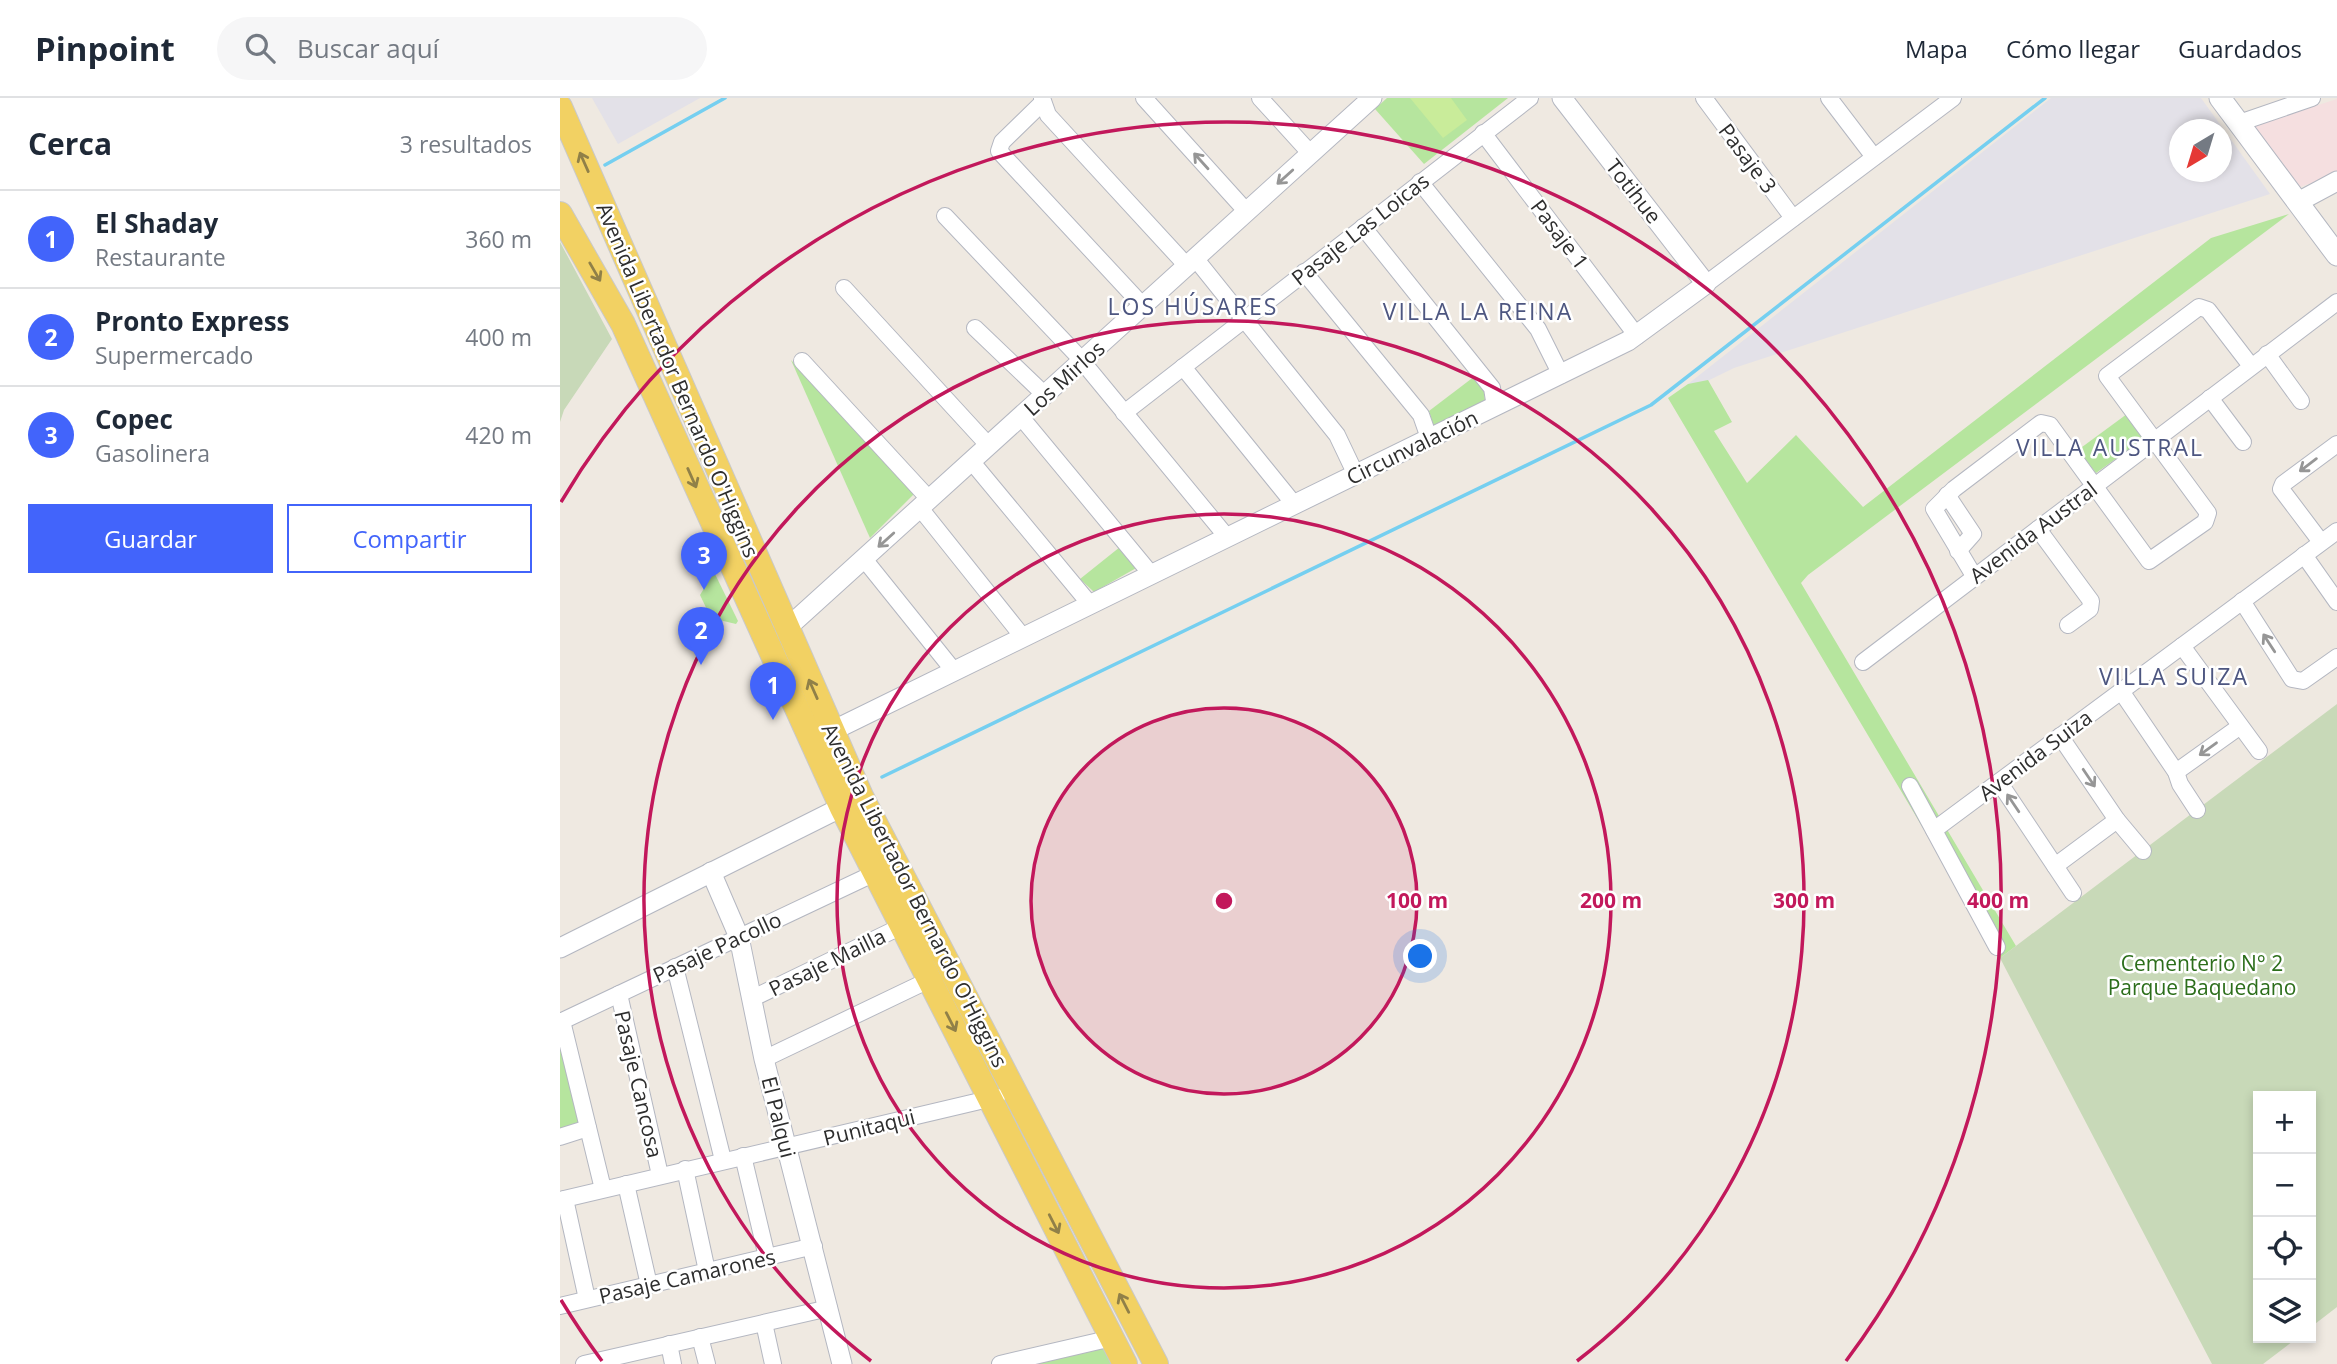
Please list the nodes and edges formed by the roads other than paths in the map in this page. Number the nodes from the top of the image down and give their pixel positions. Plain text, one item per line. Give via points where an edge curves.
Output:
1 (1144, 98) edge
2 (1260, 98) edge
3 (1372, 98) edge
4 (1530, 98) edge
5 (1562, 98) edge
6 (1704, 98) edge
7 (1829, 98) edge
8 (2220, 98) edge
9 (2312, 98) edge
10 (1950, 99) edge
11 (1042, 101) edge
12 (2281, 103) edge
13 (560, 107) edge
14 (2239, 123) junction
15 (1483, 133) junction
16 (1311, 154) junction
17 (1874, 158) junction
18 (2337, 181) edge
19 (1420, 182) junction
20 (2298, 202) junction
21 (1247, 212) junction
22 (560, 214) edge
23 (945, 216) dead end
24 (1793, 218) junction
25 (1363, 227) junction
26 (2337, 255) edge
27 (1191, 262) junction
28 (1304, 272) junction
29 (1706, 284) junction
30 (844, 288) dead end
31 (2337, 302) edge
32 (1143, 306) junction
33 (1244, 319) junction
34 (975, 328) dead end
35 (1637, 336) junction
36 (2267, 354) junction
37 (802, 360) dead end
38 (1082, 362) junction
39 (2251, 366) junction
40 (1183, 367) junction
41 (1561, 374) junction
42 (1045, 395) junction
43 (2210, 398) junction
44 (2301, 401) dead end
45 (1495, 407) junction
46 (1124, 413) junction
47 (1021, 417) junction
48 (1429, 438) junction
49 (2154, 440) junction
50 (2243, 442) dead end
51 (2337, 444) edge
52 (989, 446) junction
53 (972, 462) junction
54 (1356, 475) junction
55 (2095, 486) junction
56 (1950, 492) junction
57 (925, 504) junction
58 (1294, 504) junction
59 (2038, 529) junction
60 (2337, 531) edge
61 (1227, 537) junction
62 (2321, 542) junction
63 (1958, 551) junction
64 (2305, 555) junction
65 (864, 559) junction
66 (1151, 574) junction
67 (1974, 576) junction
68 (2242, 601) junction
69 (2337, 602) edge
70 (1089, 603) junction
71 (2068, 625) dead end
72 (786, 628) junction
73 (1023, 637) junction
74 (2182, 646) junction
75 (2337, 657) edge
76 (1863, 662) dead end
77 (954, 671) junction
78 (2121, 691) junction
79 (2239, 727) junction
80 (832, 731) junction
81 (2060, 736) junction
82 (2259, 751) dead end
83 (2176, 772) junction
84 (1999, 782) junction
85 (1910, 786) dead end
86 (851, 802) junction
87 (2197, 810) dead end
88 (2118, 820) junction
89 (1934, 830) junction
90 (2143, 850) dead end
91 (2055, 866) junction
92 (711, 872) junction
93 (875, 873) junction
94 (2073, 893) dead end
95 (902, 926) junction
96 (739, 937) junction
97 (1997, 947) dead end
98 (560, 948) edge
99 (675, 967) junction
100 (929, 980) junction
101 (619, 994) junction
102 (753, 998) junction
103 (561, 1021) edge
104 (764, 1059) junction
105 (1010, 1083) junction
106 (986, 1091) junction
107 (588, 1128) junction
108 (560, 1137) edge
109 (786, 1147) junction
110 (743, 1156) junction
111 (723, 1160) junction
112 (685, 1169) junction
113 (660, 1175) junction
114 (626, 1184) junction
115 (603, 1189) junction
116 (563, 1200) edge
117 (814, 1246) junction
118 (767, 1257) junction
119 (707, 1271) junction
120 (649, 1285) junction
121 (587, 1299) junction
122 (560, 1306) edge
123 (829, 1308) junction
124 (764, 1323) junction
125 (700, 1337) junction
126 (1112, 1338) junction
127 (669, 1344) junction
128 (605, 1361) edge
129 (584, 1364) edge
130 (673, 1364) edge
131 (707, 1364) edge
132 (773, 1364) edge
133 (842, 1364) edge
134 (1000, 1364) edge
135 (1125, 1364) edge
136 (1156, 1364) edge

21 -> 1 street
2 - 16 street
3 - 16 street, Los Mirlos
4 - 15 street, Pasaje Las Loicas
5 - 29 street, Totihue
6 - 24 street, Pasaje 3
7 - 17 street
8 - 14 main road
9 - 12 street
10 - 17 street, Circunvalación
11 - 27 street via 1048,115
11 - 32 street via 1002,142 999,151
12 - 14 street
72 -> 13 main road, Avenida Libertador Bernardo O'Higgins
14 - 20 main road
15 - 19 street, Pasaje Las Loicas
15 - 35 street, Pasaje 1
16 -> 21 street, Los Mirlos
17 - 24 street, Circunvalación
18 - 20 street
19 - 25 street, Pasaje Las Loicas
19 - 41 street via 1538,329
20 - 26 main road
21 - 27 street, Los Mirlos
22 -> 86 main road, Avenida Libertador Bernardo O'Higgins via 623,324
23 - 38 street
24 - 29 street, Circunvalación
25 - 28 street, Pasaje Las Loicas
25 - 45 street via 1492,388
27 - 32 street, Los Mirlos
27 - 33 street
28 - 33 street, Pasaje Las Loicas
28 - 48 street via 1421,415
29 - 35 street, Circunvalación
30 - 52 street
31 - 36 street, Avenida Austral
32 - 38 street, Los Mirlos
33 - 40 street, Pasaje Las Loicas
33 - 54 street via 1337,435
34 - 42 street
35 - 41 street, Circunvalación
36 - 39 street, Avenida Austral
36 - 44 street
37 - 57 street
38 - 42 street, Los Mirlos
38 - 46 street
39 - 43 street, Avenida Austral
39 - 49 street via 2208,310 2199,307 2109,373 2108,380
40 - 46 street, Pasaje Las Loicas
40 - 58 street
41 - 45 street, Circunvalación
42 - 47 street, Los Mirlos
43 - 49 street, Avenida Austral
43 - 50 street
45 - 48 street, Circunvalación
46 - 61 street
47 - 52 street, Los Mirlos
47 - 66 street
48 - 54 street, Circunvalación
49 - 55 street, Avenida Austral
49 - 55 street via 2209,517 2149,561
51 -> 62 street via 2281,489
52 - 53 street, Los Mirlos
53 - 57 street, Los Mirlos
53 - 70 street
54 - 58 street, Circunvalación
55 - 56 street via 2046,423
55 - 59 street, Avenida Austral
56 - 63 street via 1973,534
56 - 63 street via 1934,509
57 -> 65 street, Los Mirlos
57 - 73 street
58 - 61 street, Circunvalación
59 - 67 street, Avenida Austral
59 - 71 street via 2091,601 2090,609
60 - 62 street, Avenida Suiza
61 - 66 street, Circunvalación
62 - 64 street, Avenida Suiza
63 - 67 street
64 - 68 street, Avenida Suiza
64 - 69 street
65 - 72 street, Los Mirlos
65 - 77 street
66 - 70 street, Circunvalación
67 - 76 street, Avenida Austral
68 - 74 street, Avenida Suiza
75 -> 68 street via 2298,682 2292,679
70 - 73 street, Circunvalación
80 -> 72 main road, Avenida Libertador Bernardo O'Higgins
73 - 77 street, Circunvalación
74 - 78 street, Avenida Suiza
74 - 79 street
77 - 80 street, Circunvalación
78 - 81 street, Avenida Suiza
78 - 83 street
79 - 82 street
79 -> 83 street
80 - 86 main road, Avenida Libertador Bernardo O'Higgins
81 - 84 street, Avenida Suiza
81 -> 88 street
83 - 87 street
84 - 89 street, Avenida Suiza
91 -> 84 street
85 - 89 street
86 - 92 street
86 - 93 main road, Avenida Libertador Bernardo O'Higgins
86 - 105 main road, Avenida Libertador Bernardo O'Higgins
88 - 90 street
88 - 91 street
89 - 97 street
91 - 94 street
92 - 96 street, El Palqui
92 - 98 street
93 - 95 main road, Avenida Libertador Bernardo O'Higgins
93 - 96 street, Pasaje Pacollo
95 - 100 main road, Avenida Libertador Bernardo O'Higgins
95 - 102 street, Pasaje Mailla
96 - 99 street, Pasaje Pacollo
96 - 102 street, El Palqui
99 - 101 street, Pasaje Pacollo
99 - 111 street
100 - 104 street
100 -> 106 main road, Avenida Libertador Bernardo O'Higgins
101 - 103 street, Pasaje Pacollo
101 - 113 street, Pasaje Cancosa
102 - 104 street, El Palqui
103 - 107 street
104 - 109 street, El Palqui
105 - 106 main road
136 -> 105 main road, Avenida Libertador Bernardo O'Higgins
106 - 109 street, Punitaqui
106 -> 126 main road, Avenida Libertador Bernardo O'Higgins
107 - 108 street
107 - 115 street
109 - 110 street, Punitaqui
109 - 117 street, El Palqui
110 - 111 street, Punitaqui
110 - 118 street
111 - 112 street, Punitaqui
112 - 113 street, Punitaqui
112 - 119 street
113 - 114 street, Punitaqui
114 - 115 street, Punitaqui
114 - 120 street
115 - 116 street, Punitaqui
116 - 121 street
117 - 118 street, Pasaje Camarones
117 - 123 street, El Palqui
118 - 119 street, Pasaje Camarones
119 - 120 street, Pasaje Camarones
120 - 121 street, Pasaje Camarones
121 - 122 street, Pasaje Camarones
123 - 124 street
123 - 133 street, El Palqui
124 - 125 street
124 - 132 street
125 - 127 street
125 - 131 street
126 - 134 street
126 - 135 main road, Avenida Libertador Bernardo O'Higgins
127 - 128 street
127 - 130 street
128 - 129 street

